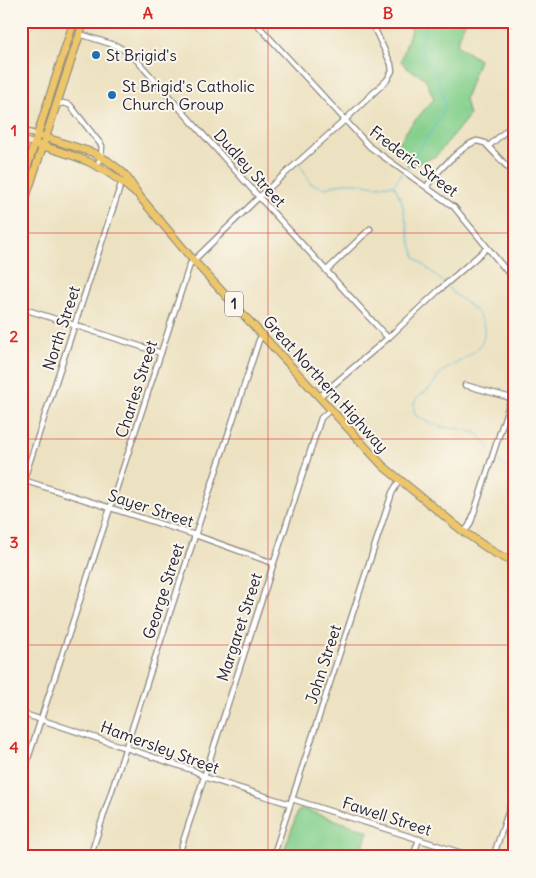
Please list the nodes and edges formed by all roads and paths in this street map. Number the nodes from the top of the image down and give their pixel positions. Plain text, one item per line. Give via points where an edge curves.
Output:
1 (74, 21) edge
2 (84, 21) edge
3 (254, 21) edge
4 (370, 21) edge
5 (80, 34) junction
6 (56, 105) junction
7 (515, 112) edge
8 (345, 120) junction
9 (21, 131) edge
10 (38, 135) junction
11 (46, 138) junction
12 (21, 140) edge
13 (35, 144) junction
14 (43, 146) junction
15 (489, 146) junction
16 (101, 157) junction
17 (97, 165) junction
18 (515, 175) edge
19 (124, 179) junction
20 (21, 186) edge
21 (427, 186) junction
22 (258, 198) junction
23 (21, 212) edge
24 (370, 229) dead end
25 (487, 248) junction
26 (193, 260) junction
27 (327, 270) junction
28 (515, 281) edge
29 (21, 308) edge
30 (75, 325) junction
31 (263, 335) junction
32 (388, 338) junction
33 (160, 353) junction
34 (465, 385) dead end
35 (515, 386) edge
36 (319, 397) junction
37 (511, 398) junction
38 (331, 409) junction
39 (23, 480) edge
40 (399, 481) junction
41 (21, 488) edge
42 (110, 508) junction
43 (464, 532) junction
44 (195, 536) junction
45 (273, 563) junction
46 (515, 563) edge
47 (21, 713) edge
48 (41, 720) junction
49 (126, 748) junction
50 (203, 776) junction
51 (21, 780) edge
52 (515, 792) edge
53 (291, 801) junction
54 (419, 839) junction
55 (90, 857) edge
56 (178, 857) edge
57 (273, 857) edge
58 (413, 857) edge
59 (474, 857) edge
60 (493, 857) edge

1 - 10 main road
2 - 5 main road
3 - 8 street, Frederic Street
4 - 8 street, Charles Street via 392,71 388,80
5 - 6 main road
5 - 22 street, Dudley Street via 117,46 132,55
6 - 11 main road
6 - 16 street via 70,105 100,142
7 - 15 street via 509,128
8 - 21 street, Frederic Street via 370,147
8 - 22 street, Charles Street
9 - 10 street
10 - 11 main road, Great Northern Highway
10 - 13 main road
11 - 14 main road
11 - 16 main road, Great Northern Highway / 1
12 - 13 street
13 - 14 main road, Great Northern Highway / 1
13 - 20 main road
14 - 17 main road, Great Northern Highway / 1
14 - 23 main road
15 - 18 street
15 - 21 street via 473,142
16 - 17 street
16 - 19 main road, Great Northern Highway / 1
17 - 19 main road, Great Northern Highway / 1
19 - 26 main road, Great Northern Highway / 1
19 - 30 street, North Street
21 - 25 street, Frederic Street via 454,207
22 - 26 street, Charles Street
22 - 27 street, Dudley Street
24 - 27 street
25 - 28 street, Frederic Street
25 - 32 street
26 - 31 main road, Great Northern Highway / 1
26 - 33 street, Charles Street
27 - 32 street, Dudley Street
29 - 30 street
30 - 33 street
30 - 39 street, North Street
31 - 36 main road, Great Northern Highway / 1
31 - 44 street, George Street via 258,340
32 - 36 street
33 - 42 street, Charles Street
34 - 37 street
35 - 37 street
36 - 38 main road, Great Northern Highway / 1
37 - 43 street via 472,519
38 - 40 main road, Great Northern Highway / 1
38 - 45 street, Margaret Street via 320,418
39 - 41 street, North Street
39 - 42 street, Sayer Street
40 - 43 main road, Great Northern Highway / 1
40 - 53 street, John Street via 392,493
42 - 44 street, Sayer Street
42 - 48 street, Charles Street
43 - 46 main road, Great Northern Highway / 1
44 - 45 street, Sayer Street
44 - 49 street, George Street
45 - 50 street, Margaret Street
47 - 48 street, Hamersley Street
48 - 49 street, Hamersley Street
48 - 51 street, Charles Street
49 - 50 street, Hamersley Street
49 - 55 street, George Street
50 - 53 street, Hamersley Street
50 - 56 street, Margaret Street
52 - 60 street
53 - 54 street, Fawell Street
53 - 57 street, John Street
54 - 58 street
54 - 59 street, Fawell Street

